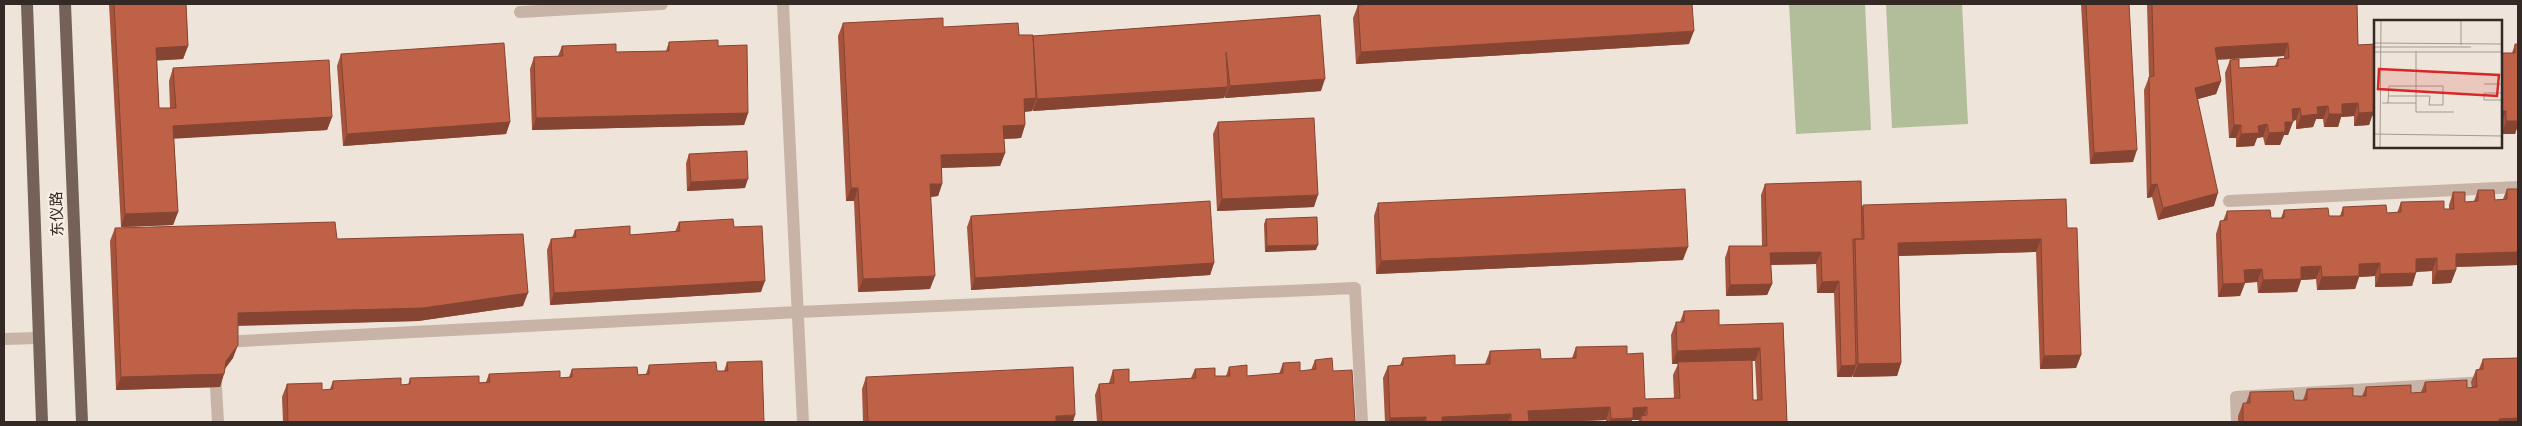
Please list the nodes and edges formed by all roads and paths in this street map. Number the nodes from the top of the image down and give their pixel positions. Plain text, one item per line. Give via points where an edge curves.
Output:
1 (27, 4) edge
2 (64, 4) edge
3 (662, 4) edge
4 (783, 4) edge
5 (520, 12) dead end
6 (2518, 187) edge
7 (2229, 201) dead end
8 (798, 312) junction
9 (38, 338) junction
10 (4, 339) edge
11 (2518, 380) edge
12 (42, 422) edge
13 (82, 422) edge
14 (218, 422) edge
15 (803, 422) edge
16 (1362, 422) edge
17 (2237, 422) edge

1 - 9 main road, 东仪路
2 - 13 main road, 东仪路
3 - 5 street
4 - 8 street
6 - 7 street
8 - 14 street via 214,343
8 - 15 street
8 - 16 street via 1355,288
9 - 10 street
9 - 12 main road, 东仪路
11 - 17 street via 2236,397

